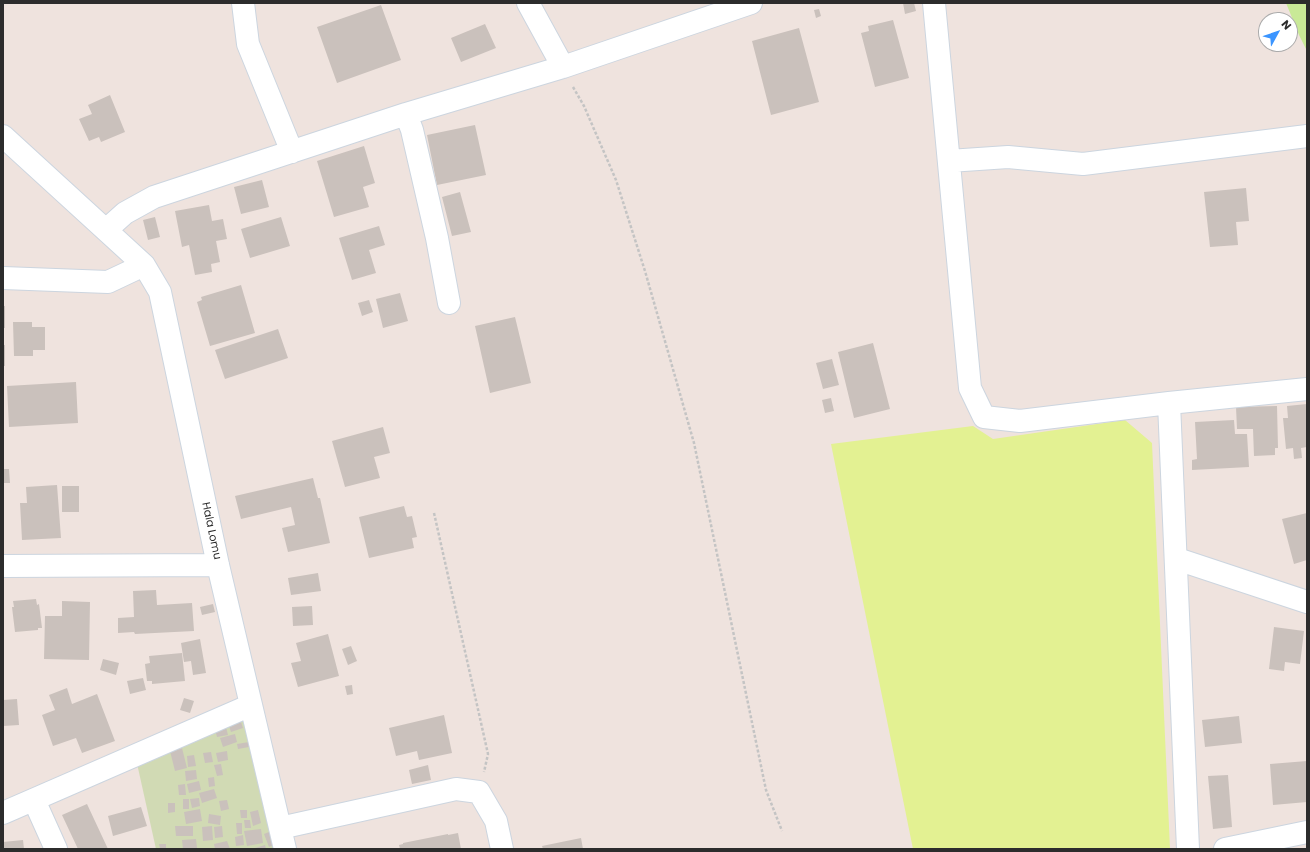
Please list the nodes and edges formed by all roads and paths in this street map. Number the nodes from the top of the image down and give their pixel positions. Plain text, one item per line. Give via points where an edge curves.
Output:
1 (243, 3) edge
2 (528, 3) edge
3 (751, 3) edge
4 (934, 3) edge
5 (563, 68) junction
6 (406, 114) junction
7 (3, 136) edge
8 (1307, 136) edge
9 (292, 152) junction
10 (949, 161) junction
11 (106, 230) junction
12 (144, 265) junction
13 (3, 278) edge
14 (449, 303) dead end
15 (1307, 389) edge
16 (1170, 403) junction
17 (434, 513) dead end
18 (1177, 559) junction
19 (218, 565) junction
20 (3, 566) edge
21 (1307, 602) edge
22 (251, 705) junction
23 (479, 792) junction
24 (34, 800) junction
25 (3, 813) edge
26 (280, 828) junction
27 (782, 831) dead end
28 (1307, 832) edge
29 (56, 849) edge
30 (284, 849) edge
31 (502, 849) edge
32 (1188, 849) edge
33 (1224, 849) edge

1 - 9 street via 248,44
2 - 5 street
3 - 5 street
4 - 10 street
5 - 6 street
5 - 27 path via 584,106 616,180 645,271 694,442 766,790
6 - 9 street
6 - 14 street via 436,230
7 - 11 street, Hala Lomu
8 - 10 street via 1084,164 1008,157
9 - 11 street via 154,197 125,213
10 - 16 street via 970,388 984,417 1020,421
11 - 12 street, Hala Lomu
12 - 13 street via 108,282
12 - 19 street, Hala Lomu via 160,292
15 - 16 street
16 - 18 street
17 - 23 path via 488,754
18 - 21 street
18 - 32 street
19 - 20 street
19 - 22 street, Hala Lomu
22 - 24 street
22 - 26 street, Hala Lomu
23 - 26 street via 456,789
23 - 31 street via 496,821
24 - 25 street
24 - 29 street
26 - 30 street, Hala Lomu
28 - 33 street

